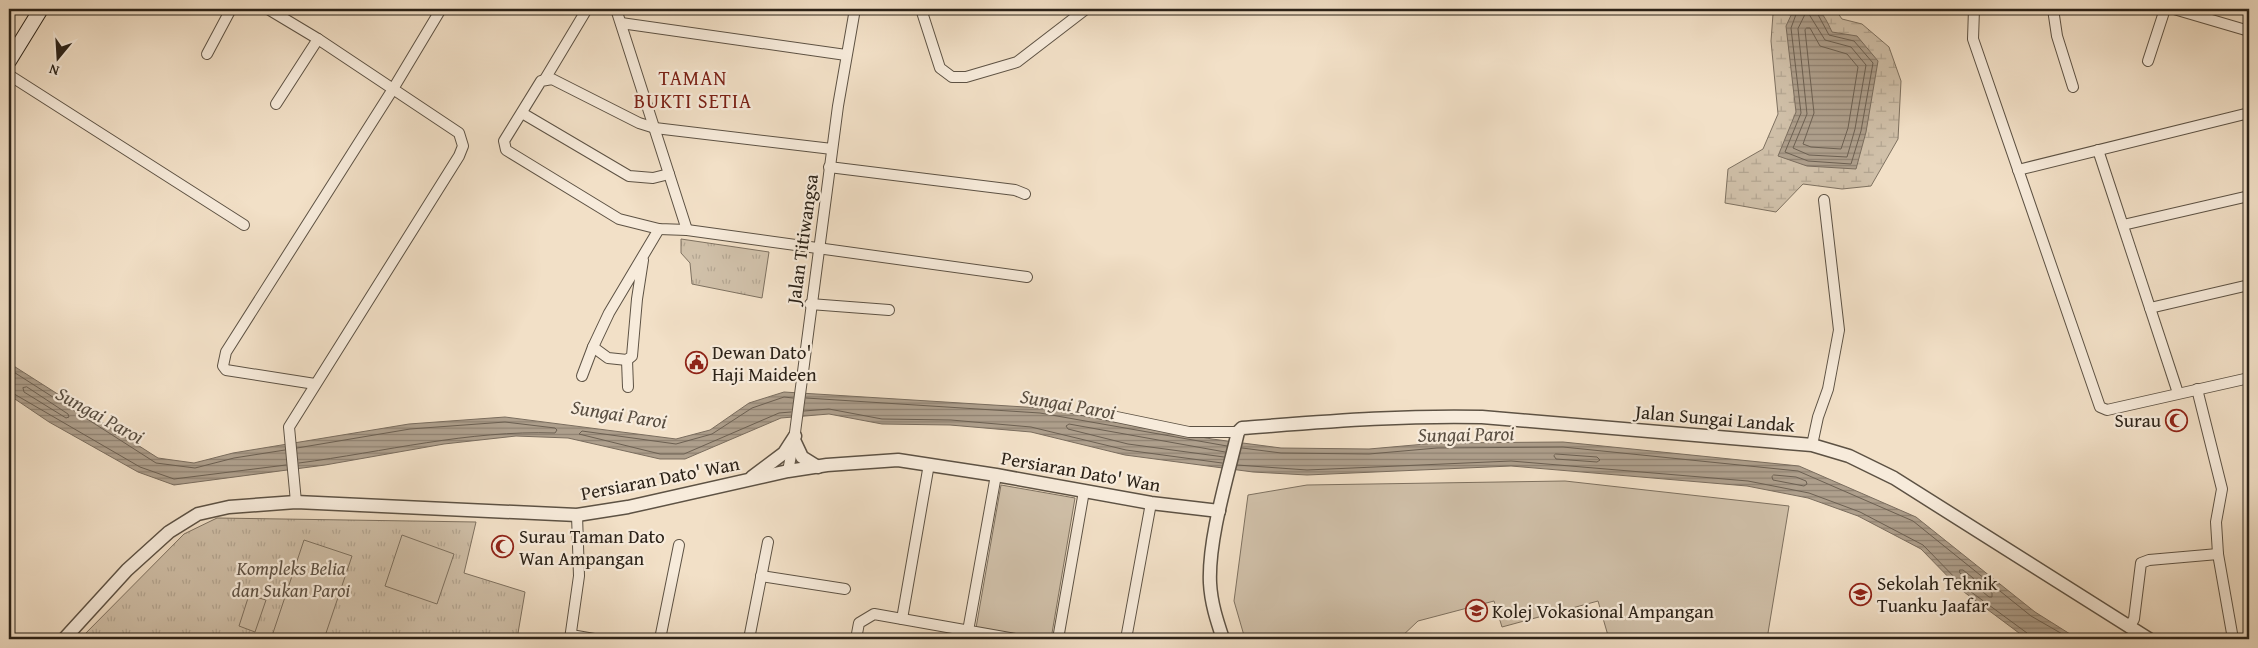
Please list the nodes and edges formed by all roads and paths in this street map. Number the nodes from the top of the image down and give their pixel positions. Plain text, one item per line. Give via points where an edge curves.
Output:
1 (41, 9) edge
2 (231, 9) edge
3 (268, 9) edge
4 (441, 9) edge
5 (587, 9) edge
6 (616, 9) edge
7 (921, 9) edge
8 (1086, 9) edge
9 (1974, 9) edge
10 (2053, 9) edge
11 (2165, 9) edge
12 (2174, 9) edge
13 (858, 10) edge
14 (621, 23) junction
15 (2249, 31) edge
16 (318, 39) junction
17 (207, 54) dead end
18 (846, 55) junction
19 (9, 61) edge
20 (2148, 61) dead end
21 (9, 75) edge
22 (545, 79) junction
23 (2073, 87) dead end
24 (393, 89) junction
25 (276, 104) dead end
26 (522, 112) junction
27 (2249, 113) edge
28 (655, 128) junction
29 (832, 149) junction
30 (2098, 150) junction
31 (829, 167) junction
32 (2018, 170) junction
33 (669, 174) junction
34 (1025, 194) dead end
35 (2249, 196) edge
36 (1824, 200) dead end
37 (244, 225) dead end
38 (2123, 225) junction
39 (659, 229) junction
40 (687, 230) junction
41 (818, 248) junction
42 (643, 260) junction
43 (1027, 277) dead end
44 (2249, 285) edge
45 (810, 304) junction
46 (2150, 308) junction
47 (889, 310) dead end
48 (593, 347) junction
49 (628, 360) junction
50 (582, 376) dead end
51 (2249, 378) edge
52 (315, 384) junction
53 (628, 387) dead end
54 (2197, 389) junction
55 (2178, 393) junction
56 (1083, 410) dead end
57 (1237, 437) junction
58 (794, 438) junction
59 (1812, 446) junction
60 (929, 464) junction
61 (818, 467) junction
62 (788, 472) junction
63 (996, 475) junction
64 (748, 480) junction
65 (1084, 491) junction
66 (296, 502) junction
67 (1151, 503) junction
68 (1219, 511) junction
69 (578, 515) junction
70 (768, 542) dead end
71 (679, 545) dead end
72 (2218, 554) junction
73 (761, 576) junction
74 (845, 589) dead end
75 (902, 619) junction
76 (2129, 627) junction
77 (968, 631) junction
78 (570, 637) edge
79 (64, 639) edge
80 (594, 639) edge
81 (660, 639) edge
82 (749, 639) edge
83 (856, 639) edge
84 (1015, 639) edge
85 (1058, 639) edge
86 (1126, 639) edge
87 (1223, 639) edge
88 (2149, 639) edge
89 (2233, 639) edge

1 - 19 main road
2 - 17 street
3 - 16 street
4 - 24 street
5 - 22 street
6 - 14 street
7 - 8 street via 940,68 952,77 966,77 1017,62
9 - 32 street via 1973,39
10 - 23 street via 2057,36
11 - 20 street
12 - 15 street
13 - 18 street, Jalan Titiwangsa
14 - 18 street
14 - 28 street
16 - 24 street
16 - 25 street
18 - 29 street, Jalan Titiwangsa
21 - 37 street
22 - 26 street
22 - 28 street via 552,79
24 - 52 street via 459,133 463,146
24 - 52 street via 226,352 223,362 226,370
26 - 33 street via 630,176 653,178
26 - 39 street via 504,141 506,150 620,219
27 - 30 street
28 - 29 street
28 - 33 street
29 - 31 street, Jalan Titiwangsa
30 - 32 street
30 - 38 street
31 - 34 street via 1015,190
31 - 41 street, Jalan Titiwangsa
32 - 55 street via 2100,407 2107,410
33 - 40 street
35 - 38 street
36 - 59 street via 1839,330 1828,389
38 - 46 street
39 - 40 street
39 - 42 street
40 - 41 street
41 - 43 street
41 - 45 street, Jalan Titiwangsa
42 - 48 street
42 - 49 street via 633,354
44 - 46 street
45 - 47 street
45 - 58 street, Jalan Titiwangsa
46 - 55 street
48 - 49 street via 608,358
48 - 50 street
49 - 53 street
51 - 54 street
52 - 66 street via 289,427
54 - 55 street
54 - 72 street via 2222,490 2216,522
56 - 57 street via 1189,432
57 - 59 street, Jalan Sungai Landak via 1242,428 1318,422 1482,417
57 - 68 street
58 - 61 street via 802,457
58 - 62 street, Jalan Titiwangsa
58 - 64 street via 784,453
59 - 76 street, Jalan Sungai Landak via 1849,456 1894,478
60 - 61 street, Persiaran Dato' Wan via 898,460
60 - 63 street, Persiaran Dato' Wan
60 - 75 street
61 - 62 street, Persiaran Dato' Wan
62 - 64 street, Persiaran Dato' Wan
63 - 65 street, Persiaran Dato' Wan
63 - 77 street
64 - 69 street, Persiaran Dato' Wan
65 - 67 street, Persiaran Dato' Wan
65 - 85 street
66 - 69 street, Persiaran Dato' Wan
66 - 79 street, Persiaran Dato' Wan via 229,506 198,514 168,532 127,570
67 - 68 street, Persiaran Dato' Wan
67 - 86 street
68 - 87 street via 1209,581
69 - 78 street via 579,576
70 - 73 street
71 - 81 street
72 - 76 street via 2141,563 2134,619
72 - 89 street
73 - 74 street
73 - 82 street
75 - 77 street
75 - 83 street via 874,614 859,623
76 - 88 street, Jalan Sungai Landak
77 - 84 street
78 - 80 street

